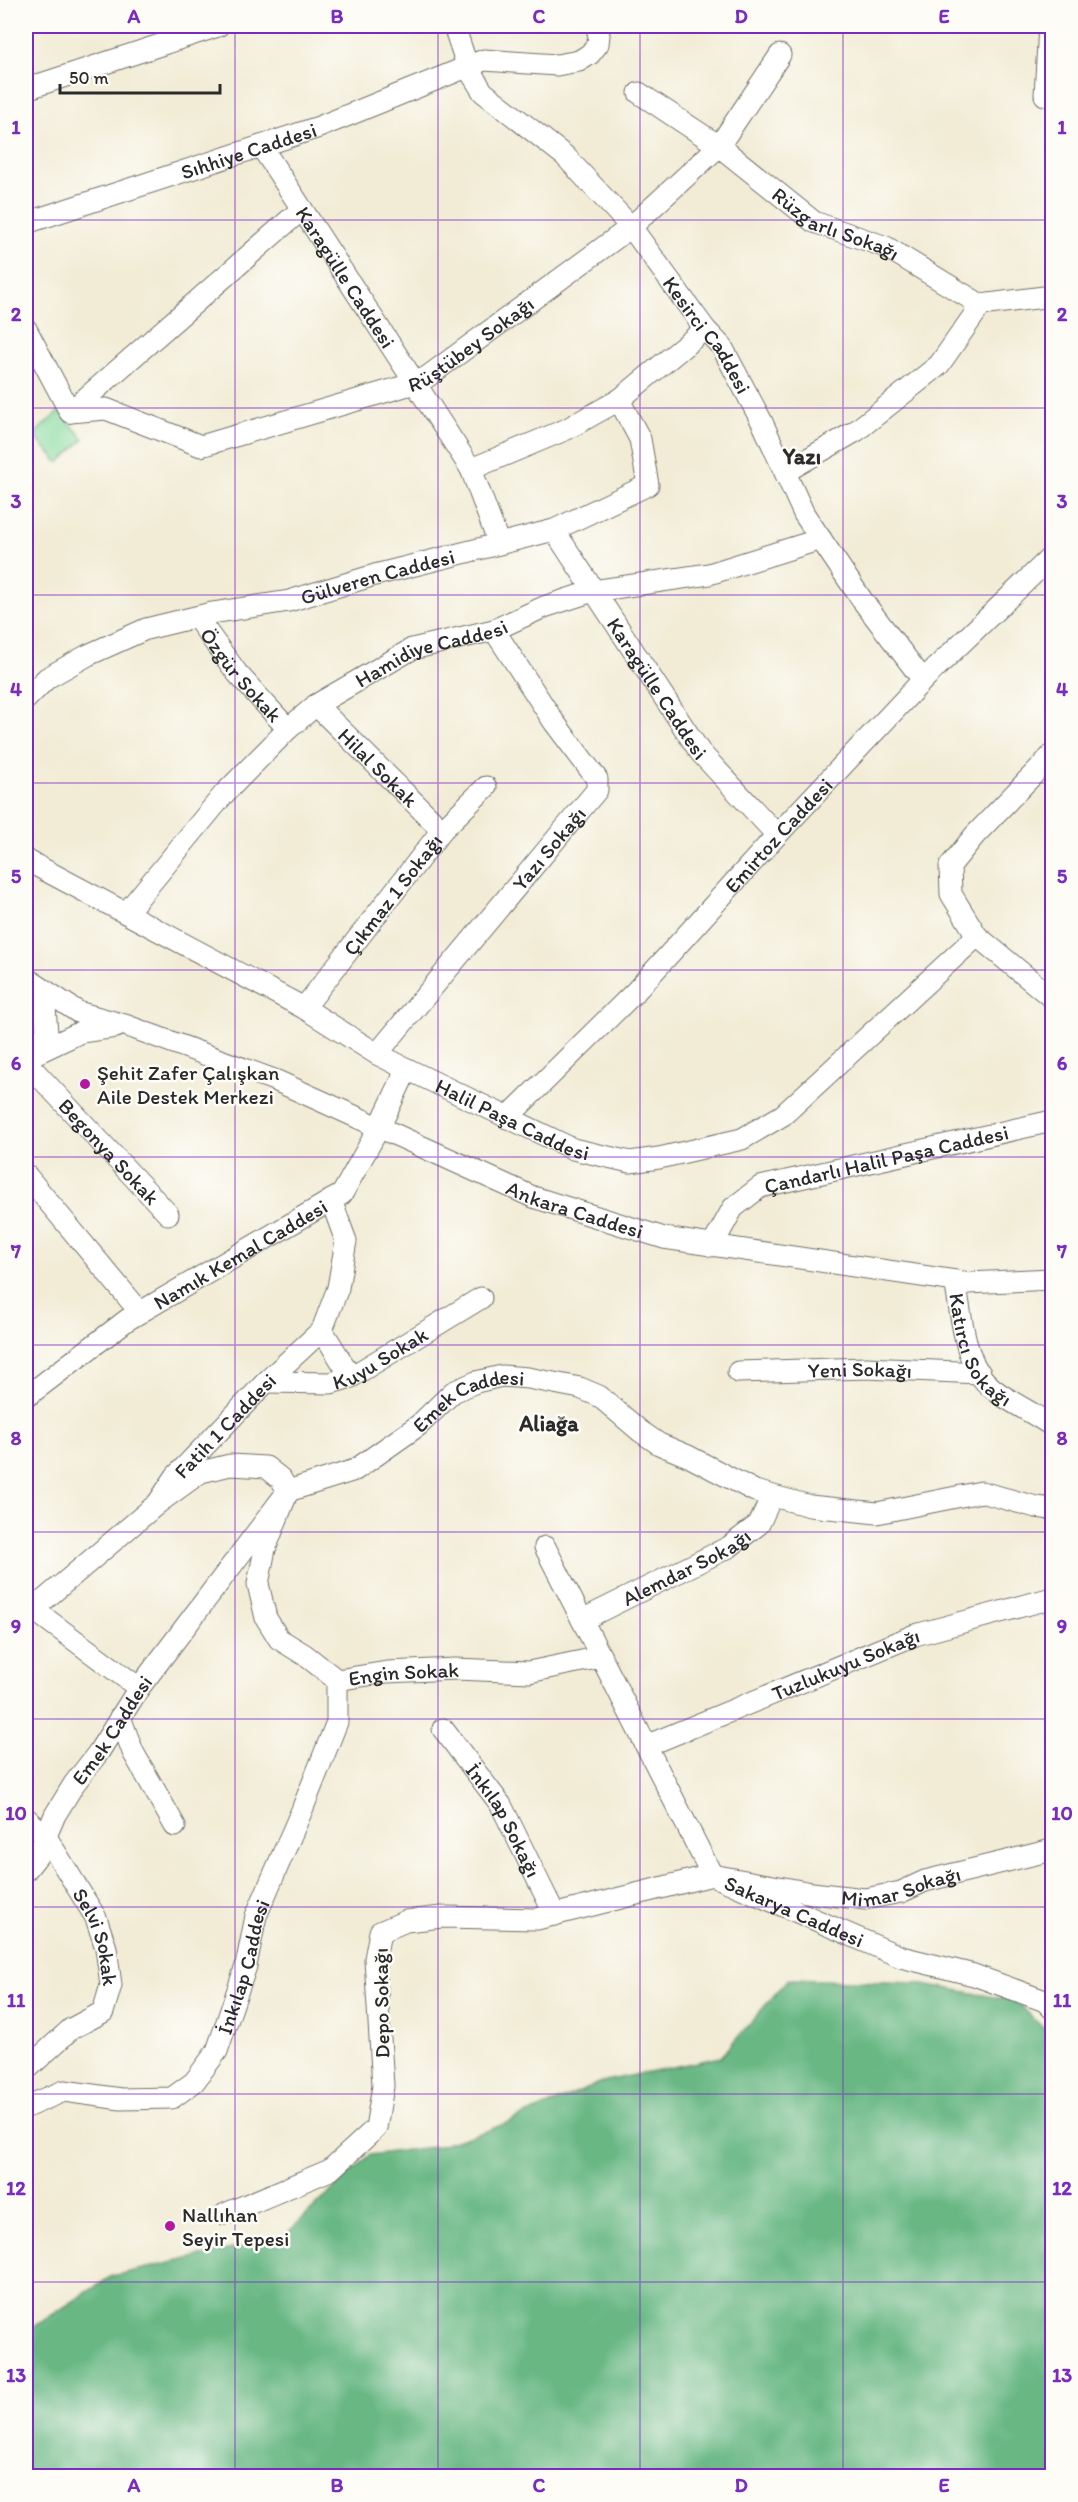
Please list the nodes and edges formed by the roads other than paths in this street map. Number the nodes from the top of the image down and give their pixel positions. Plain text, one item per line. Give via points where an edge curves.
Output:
1 (218, 26) edge
2 (454, 26) edge
3 (596, 26) edge
4 (1049, 26) edge
5 (780, 54) dead end
6 (468, 68) junction
7 (26, 89) edge
8 (639, 93) dead end
9 (1045, 95) dead end
10 (261, 146) junction
11 (719, 146) junction
12 (302, 209) junction
13 (26, 223) edge
14 (631, 227) junction
15 (1053, 296) edge
16 (981, 305) junction
17 (26, 329) edge
18 (705, 329) junction
19 (415, 383) junction
20 (619, 400) junction
21 (70, 412) junction
22 (471, 469) junction
23 (785, 472) junction
24 (554, 530) junction
25 (821, 539) junction
26 (499, 544) junction
27 (1053, 556) edge
28 (593, 591) junction
29 (197, 618) junction
30 (494, 630) junction
31 (923, 680) junction
32 (26, 699) edge
33 (316, 705) junction
34 (288, 729) junction
35 (1053, 755) edge
36 (486, 787) dead end
37 (442, 830) junction
38 (777, 835) junction
39 (26, 860) edge
40 (126, 912) junction
41 (977, 936) junction
42 (27, 979) edge
43 (1053, 999) edge
44 (304, 1008) junction
45 (125, 1026) junction
46 (377, 1054) junction
47 (26, 1059) edge
48 (407, 1069) junction
49 (507, 1119) junction
50 (1053, 1121) edge
51 (380, 1126) junction
52 (26, 1175) edge
53 (331, 1200) junction
54 (168, 1214) dead end
55 (712, 1245) junction
56 (1053, 1279) edge
57 (955, 1281) junction
58 (481, 1298) dead end
59 (140, 1312) junction
60 (322, 1329) junction
61 (738, 1372) dead end
62 (980, 1373) junction
63 (351, 1377) junction
64 (266, 1382) junction
65 (26, 1397) edge
66 (1053, 1426) edge
67 (288, 1491) junction
68 (772, 1496) junction
69 (158, 1503) junction
70 (1053, 1509) edge
71 (545, 1547) dead end
72 (1053, 1598) edge
73 (28, 1609) edge
74 (582, 1620) junction
75 (601, 1658) junction
76 (337, 1680) junction
77 (139, 1688) junction
78 (120, 1717) junction
79 (443, 1729) dead end
80 (646, 1746) junction
81 (26, 1818) edge
82 (175, 1826) dead end
83 (45, 1835) junction
84 (1053, 1850) edge
85 (26, 1870) edge
86 (712, 1875) junction
87 (555, 1915) junction
88 (1053, 2008) edge
89 (26, 2070) edge
90 (26, 2108) edge
91 (225, 2214) dead end

1 - 7 street
2 - 6 street, Kesirci Caddesi
3 - 6 street, Sıhhiye Caddesi via 598,44 579,61 557,65 484,60
4 - 9 street
5 - 11 street, Rüştübey Sokağı
6 - 10 street, Sıhhiye Caddesi
6 - 14 street, Kesirci Caddesi via 483,92 565,156
8 - 11 street, Rüzgarlı Sokağı
10 - 12 street, Karagülle Caddesi
10 - 13 street, Sıhhiye Caddesi
11 - 14 street, Rüştübey Sokağı
11 - 16 street, Rüzgarlı Sokağı via 814,222 886,247
12 - 19 street, Karagülle Caddesi
12 - 21 street
14 - 18 street, Kesirci Caddesi
14 - 19 street, Rüştübey Sokağı
15 - 16 street
16 - 23 street via 939,365 856,431
17 - 21 street
18 - 20 street
18 - 23 street, Kesirci Caddesi via 722,347
19 - 21 street, Rüştübey Sokağı via 201,446 106,409
19 - 22 street, Karagülle Caddesi
20 - 22 street via 567,429
20 - 24 street, Gülveren Caddesi via 640,439 648,485
22 - 26 street, Karagülle Caddesi
23 - 25 street, Kesirci Caddesi via 804,514
24 - 26 street, Gülveren Caddesi
24 - 28 street, Karagülle Caddesi
25 - 28 street, Hamidiye Caddesi via 709,574
25 - 31 street, Kesirci Caddesi
26 - 29 street, Gülveren Caddesi via 289,601
27 - 31 street, Emirtoz Caddesi
28 - 30 street, Hamidiye Caddesi via 544,607
28 - 38 street, Karagülle Caddesi via 700,753
29 - 32 street, Gülveren Caddesi via 146,629 88,655 47,678
29 - 34 street, Özgür Sokak via 237,673
30 - 33 street, Hamidiye Caddesi via 412,649
30 - 46 street, Yazı Sokağı via 597,779 597,790
31 - 38 street, Emirtoz Caddesi
33 - 34 street, Hamidiye Caddesi
33 - 37 street, Hilal Sokak
34 - 40 street, Hamidiye Caddesi via 224,794
35 - 41 street via 950,866 951,894
36 - 37 street, Çıkmaz 1 Sokağı
37 - 44 street, Çıkmaz 1 Sokağı
38 - 49 street, Emirtoz Caddesi via 636,991
39 - 40 street, Halil Paşa Caddesi
40 - 44 street, Halil Paşa Caddesi
41 - 43 street
41 - 49 street, Halil Paşa Caddesi via 783,1115 742,1138 630,1161 573,1149
42 - 45 street, Ankara Caddesi via 78,1012
42 - 47 street via 45,1007 47,1034
44 - 46 street, Halil Paşa Caddesi
45 - 47 street, Ankara Caddesi via 81,1032
45 - 51 street, Ankara Caddesi via 278,1081
46 - 48 street, Halil Paşa Caddesi
47 - 54 street, Begonya Sokak
48 - 49 street, Halil Paşa Caddesi
48 - 51 street, Namık Kemal Caddesi
50 - 55 street, Çandarlı Halil Paşa Caddesi via 760,1187 733,1208
51 - 53 street, Namık Kemal Caddesi via 342,1194
51 - 55 street, Ankara Caddesi via 533,1197 664,1238
52 - 59 street
53 - 59 street, Namık Kemal Caddesi
53 - 60 street, Fatih 1 Caddesi via 346,1241 338,1287
55 - 57 street, Ankara Caddesi
56 - 57 street, Ankara Caddesi
57 - 62 street, Katırcı Sokağı via 969,1352
58 - 63 street, Kuyu Sokak
59 - 65 street, Namık Kemal Caddesi
60 - 63 street
60 - 64 street, Fatih 1 Caddesi
61 - 62 street, Yeni Sokağı via 866,1368
62 - 66 street, Katırcı Sokağı via 992,1389
63 - 64 street, Kuyu Sokak via 331,1383
64 - 69 street, Fatih 1 Caddesi via 176,1476
67 - 68 street, Emek Caddesi via 356,1470 419,1425 453,1392 502,1376 580,1388 599,1396 659,1444
67 - 69 street via 266,1467 230,1465 201,1472
67 - 76 street, Engin Sokak via 265,1549 258,1584 266,1618 279,1639
67 - 77 street, Emek Caddesi
68 - 70 street, Emek Caddesi via 810,1506 877,1513 981,1492
68 - 74 street, Alemdar Sokağı via 759,1524 729,1547
69 - 73 street, Fatih 1 Caddesi via 44,1600
71 - 74 street, Sakarya Caddesi
72 - 80 street, Tuzlukuyu Sokağı via 915,1635
73 - 77 street
74 - 75 street, Sakarya Caddesi
75 - 76 street, Engin Sokak via 529,1672 454,1669 387,1672
75 - 80 street, Sakarya Caddesi
76 - 90 street, İnkılap Caddesi via 337,1722 256,1916 246,1966 217,2051 194,2082 172,2098 121,2099 64,2091
77 - 78 street, Emek Caddesi
78 - 82 street via 133,1752
78 - 83 street, Emek Caddesi
79 - 87 street, İnkılap Sokağı via 501,1805
80 - 86 street, Sakarya Caddesi
81 - 83 street, Selvi Sokak
83 - 85 street, Emek Caddesi via 38,1855
83 - 89 street, Selvi Sokak via 96,1918 106,1948 111,1984 103,2012 71,2029
84 - 86 street, Mimar Sokağı via 865,1899
86 - 87 street, Depo Sokağı
86 - 88 street, Sakarya Caddesi via 901,1957 974,1975 1045,2001
87 - 91 street, Depo Sokağı via 537,1919 442,1917 406,1921 380,1932 375,1959 383,2086 376,2127 330,2170

